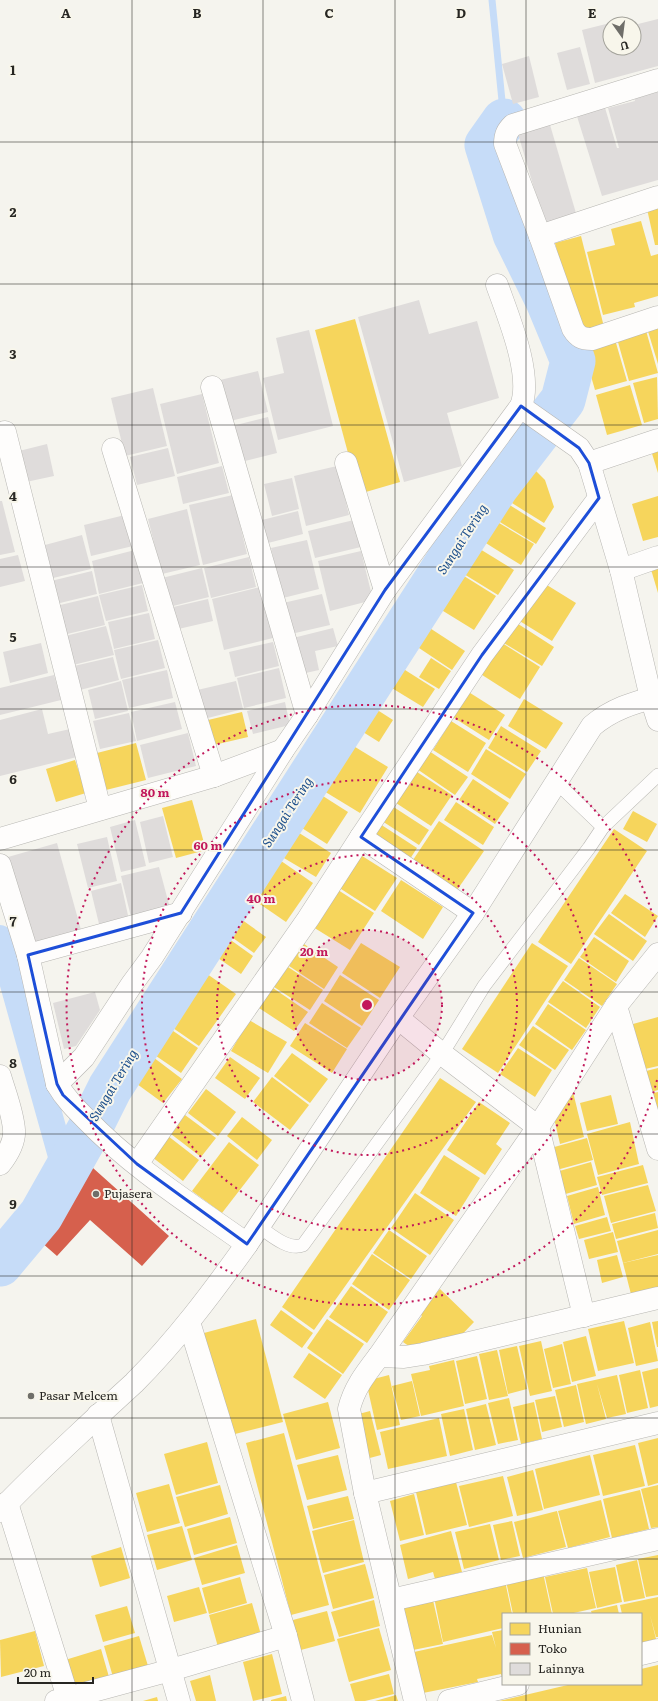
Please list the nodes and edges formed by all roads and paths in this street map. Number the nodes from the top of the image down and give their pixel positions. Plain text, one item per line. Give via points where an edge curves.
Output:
1 (658, 80) edge
2 (658, 197) edge
3 (540, 236) junction
4 (497, 285) dead end
5 (658, 317) edge
6 (212, 387) dead end
7 (523, 408) junction
8 (5, 432) dead end
9 (658, 440) edge
10 (113, 449) dead end
11 (584, 456) junction
12 (346, 463) dead end
13 (599, 498) junction
14 (658, 557) edge
15 (621, 570) junction
16 (385, 590) junction
17 (655, 697) edge
18 (307, 715) junction
19 (658, 720) edge
20 (283, 750) junction
21 (658, 775) edge
22 (214, 776) junction
23 (557, 783) junction
24 (100, 809) junction
25 (603, 827) junction
26 (361, 837) junction
27 (0, 839) edge
28 (0, 865) edge
29 (181, 913) junction
30 (473, 913) junction
31 (658, 954) edge
32 (28, 955) junction
33 (616, 1006) junction
34 (398, 1018) junction
35 (442, 1054) junction
36 (0, 1076) edge
37 (60, 1090) junction
38 (538, 1127) junction
39 (658, 1149) edge
40 (0, 1164) edge
41 (137, 1164) junction
42 (258, 1226) junction
43 (247, 1244) junction
44 (658, 1298) edge
45 (584, 1316) junction
46 (189, 1322) junction
47 (380, 1356) junction
48 (98, 1415) junction
49 (658, 1424) edge
50 (365, 1493) junction
51 (3, 1507) edge
52 (658, 1540) edge
53 (391, 1600) junction
54 (286, 1636) junction
55 (658, 1650) edge
56 (642, 1654) edge
57 (171, 1670) junction
58 (514, 1685) edge
59 (64, 1700) edge
60 (179, 1701) edge
61 (303, 1701) edge
62 (415, 1701) edge
63 (449, 1701) edge

1 - 3 street via 531,118 513,125 506,132 505,144
2 - 3 street
3 - 5 street via 577,336 584,339 592,338
4 - 7 street via 523,370
6 - 18 street
7 - 11 street
7 - 16 street
8 - 24 street
9 - 11 street
10 - 22 street
11 - 13 street
12 - 16 street
13 - 15 street
13 - 26 street via 482,656
14 - 15 street
15 - 17 street
16 - 18 street
17 - 19 street
17 - 23 street via 615,709 601,718 592,726
18 - 20 street
20 - 22 street
20 - 29 street
21 - 25 lane
22 - 24 street
23 - 25 lane
23 - 30 street
24 - 27 street
25 - 35 lane via 484,986
26 - 30 street
26 - 41 street via 308,920
28 - 32 street
29 - 32 street
29 - 37 street
30 - 34 street
31 - 33 street
32 - 37 street
33 - 38 street
33 - 39 street
34 - 35 street
34 - 42 street
35 - 38 street
35 - 42 lane via 303,1245 288,1245
36 - 40 street via 14,1131 13,1140
37 - 41 street via 97,1130
38 - 45 street
38 - 47 street
41 - 43 street
42 - 43 street
43 - 46 street
44 - 45 street
45 - 47 street via 423,1354 404,1357
46 - 48 street via 133,1384
46 - 54 street
47 - 50 street via 356,1388 349,1409
48 - 51 street
48 - 57 street
49 - 50 street
50 - 53 street
51 - 59 street
52 - 53 street
53 - 62 street
54 - 57 street
54 - 61 street
55 - 56 street
57 - 59 street
57 - 60 street
58 - 63 street

